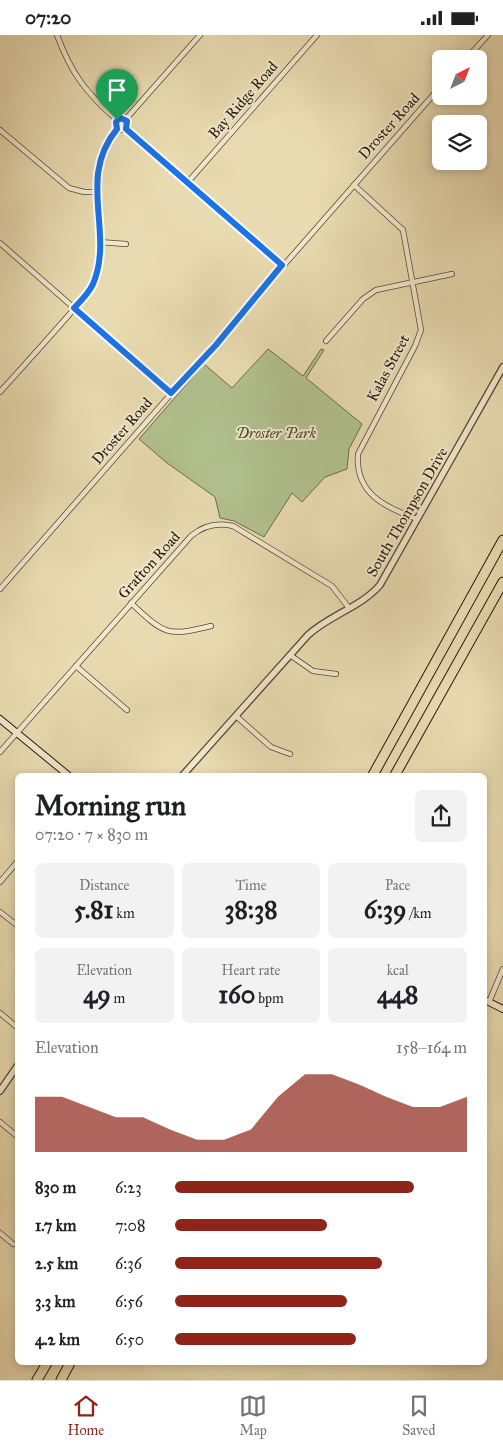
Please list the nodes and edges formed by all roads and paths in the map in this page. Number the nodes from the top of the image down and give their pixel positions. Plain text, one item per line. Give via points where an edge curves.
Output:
1 (57, 35) edge
2 (200, 35) edge
3 (317, 35) edge
4 (488, 35) edge
5 (474, 50) edge
6 (432, 96) edge
7 (117, 120) junction
8 (125, 120) junction
9 (117, 129) junction
10 (126, 129) junction
11 (0, 130) edge
12 (188, 182) junction
13 (354, 185) junction
14 (96, 192) junction
15 (99, 242) junction
16 (0, 243) edge
17 (126, 244) dead end
18 (282, 265) junction
19 (452, 274) dead end
20 (413, 282) junction
21 (74, 308) junction
22 (326, 341) dead end
23 (503, 367) edge
24 (0, 392) edge
25 (171, 393) junction
26 (417, 519) junction
27 (503, 540) edge
28 (503, 582) edge
29 (0, 589) edge
30 (131, 603) junction
31 (349, 608) junction
32 (211, 625) dead end
33 (290, 655) junction
34 (76, 666) junction
35 (336, 674) dead end
36 (127, 710) dead end
37 (236, 716) junction
38 (2, 720) edge
39 (17, 732) junction
40 (0, 752) edge
41 (290, 754) dead end
42 (66, 773) edge
43 (185, 773) edge
44 (374, 773) edge
45 (396, 773) edge
46 (15, 864) edge
47 (0, 882) edge
48 (0, 912) edge
49 (15, 924) edge
50 (503, 969) edge
51 (487, 1001) edge
52 (503, 1009) edge
53 (0, 1013) edge
54 (15, 1026) edge
55 (15, 1069) edge
56 (0, 1091) edge
57 (0, 1122) edge
58 (15, 1134) edge
59 (0, 1233) edge
60 (13, 1244) dead end
61 (46, 1365) edge
62 (69, 1365) edge
63 (37, 1380) edge
64 (61, 1380) edge

1 - 7 street via 74,74 97,103
2 - 8 street
3 - 12 street, Bay Ridge Road
4 - 5 street
6 - 13 street, Droster Road
7 - 8 street
7 - 9 street
8 - 10 street
9 - 10 street
9 - 14 street via 101,155
10 - 12 street
11 - 14 street via 69,188 84,193
12 - 18 street
13 - 18 street, Droster Road
13 - 20 street, Kalas Street via 403,230
14 - 15 street
15 - 17 street
15 - 21 street via 93,283
16 - 21 street
18 - 25 street, Droster Road via 216,345
19 - 20 street
20 - 22 street via 370,294
20 - 26 street, Kalas Street via 421,319 419,337 358,453 358,466 362,484 371,494
21 - 24 street
21 - 25 street
23 - 26 street, South Thompson Drive
25 - 29 street, Droster Road
26 - 31 street, South Thompson Drive via 380,585
27 - 44 highway
28 - 45 highway
30 - 31 street, Grafton Road via 191,536 205,527 223,524 233,526 332,586
30 - 32 street via 154,624 170,632 185,632
30 - 34 street, Grafton Road
31 - 33 street, South Thompson Drive via 318,627
33 - 35 street via 313,671
33 - 37 street, South Thompson Drive
34 - 36 street
34 - 39 street, Grafton Road
37 - 41 street via 271,747
37 - 43 street, South Thompson Drive
38 - 39 main road
39 - 40 street, Grafton Road
39 - 42 main road
46 - 47 street
48 - 49 street
50 - 51 street
51 - 52 main road
53 - 54 street
55 - 56 street
57 - 58 street
59 - 60 street
61 - 63 highway
62 - 64 highway

